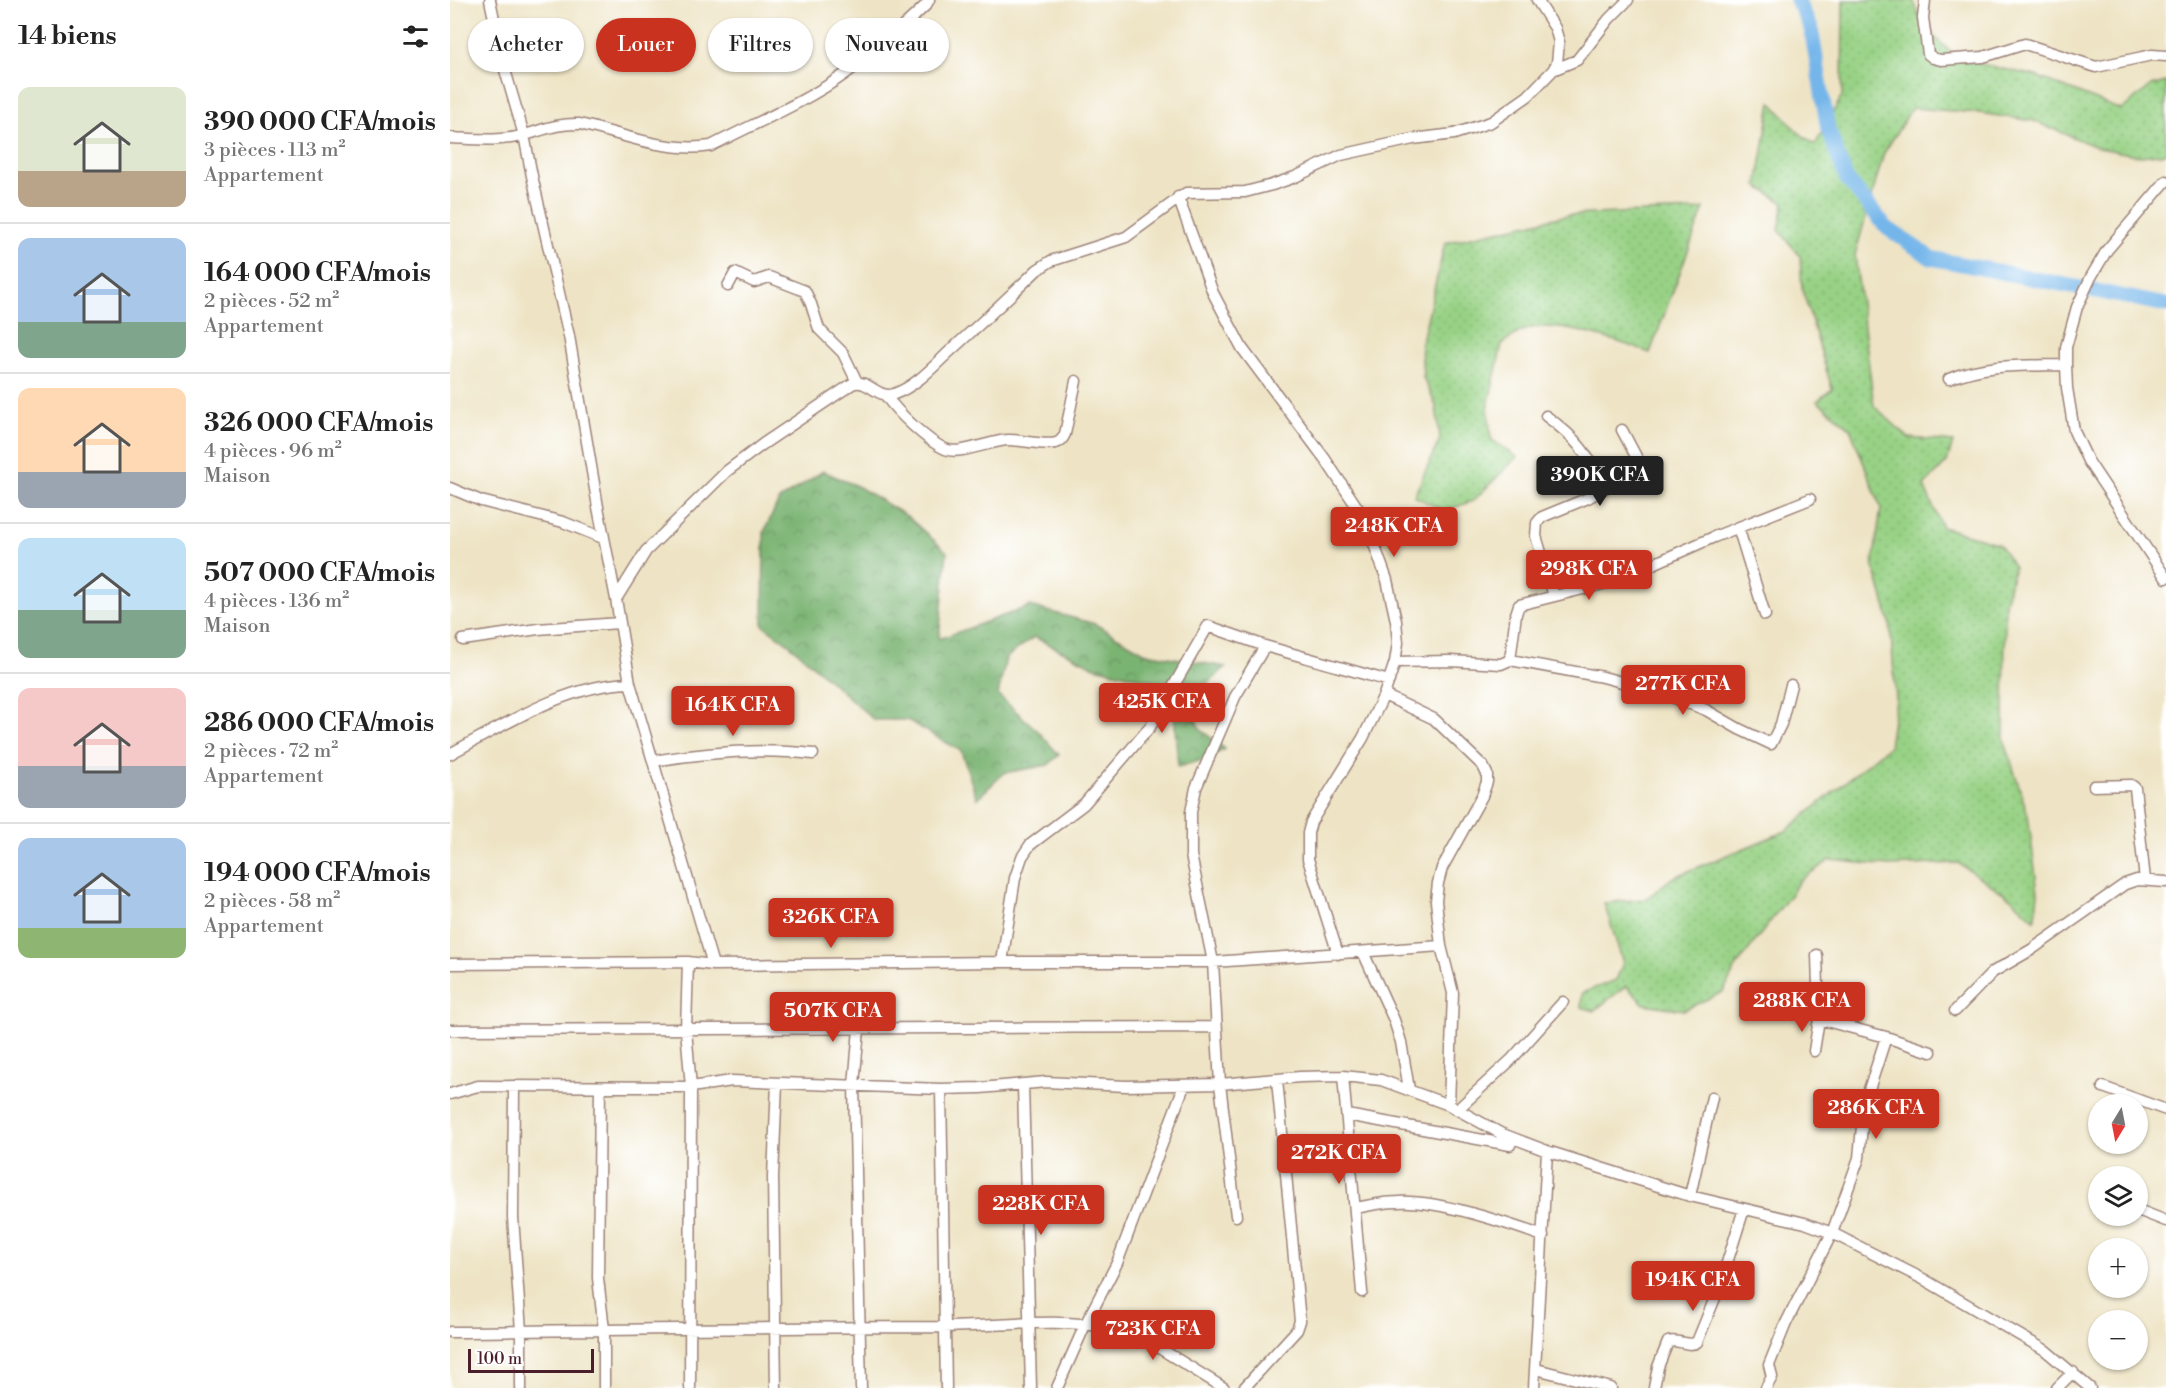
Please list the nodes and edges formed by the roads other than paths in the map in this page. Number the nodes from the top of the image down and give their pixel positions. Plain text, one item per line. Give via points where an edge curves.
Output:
1 (490, 0) edge
2 (931, 0) edge
3 (1537, 0) edge
4 (1628, 0) edge
5 (1925, 0) edge
6 (2166, 56) edge
7 (1553, 70) junction
8 (524, 135) junction
9 (450, 138) edge
10 (2166, 181) edge
11 (1178, 197) junction
12 (728, 286) dead end
13 (2066, 365) junction
14 (1948, 379) dead end
15 (1076, 381) dead end
16 (857, 382) junction
17 (886, 396) junction
18 (1546, 416) dead end
19 (1622, 430) dead end
20 (450, 488) edge
21 (1605, 488) junction
22 (1810, 499) dead end
23 (1738, 527) junction
24 (603, 538) junction
25 (2166, 578) edge
26 (1554, 596) junction
27 (616, 599) junction
28 (1765, 615) dead end
29 (619, 623) junction
30 (463, 640) dead end
31 (1265, 646) junction
32 (1510, 660) junction
33 (1395, 662) junction
34 (1389, 681) junction
35 (630, 683) junction
36 (1791, 685) dead end
37 (1384, 695) junction
38 (450, 754) edge
39 (813, 754) dead end
40 (653, 761) junction
41 (2094, 786) dead end
42 (2145, 880) junction
43 (2166, 882) edge
44 (1441, 946) junction
45 (1363, 952) junction
46 (1338, 954) junction
47 (1817, 955) dead end
48 (688, 962) junction
49 (1002, 962) junction
50 (1213, 962) junction
51 (450, 964) edge
52 (713, 965) junction
53 (1563, 1002) dead end
54 (1955, 1011) dead end
55 (1819, 1019) junction
56 (1216, 1027) junction
57 (859, 1029) junction
58 (450, 1030) edge
59 (686, 1030) junction
60 (1886, 1036) junction
61 (1814, 1051) dead end
62 (1931, 1052) dead end
63 (1343, 1076) junction
64 (1277, 1080) junction
65 (777, 1083) junction
66 (854, 1084) junction
67 (1220, 1084) junction
68 (1023, 1085) junction
69 (1184, 1086) junction
70 (600, 1087) junction
71 (691, 1087) junction
72 (514, 1088) junction
73 (2103, 1088) dead end
74 (941, 1089) junction
75 (1409, 1089) junction
76 (450, 1094) edge
77 (1712, 1097) dead end
78 (1454, 1107) junction
79 (2166, 1110) edge
80 (1347, 1114) junction
81 (1510, 1145) dead end
82 (1547, 1151) junction
83 (1690, 1196) junction
84 (1356, 1208) junction
85 (1744, 1209) junction
86 (2148, 1214) edge
87 (1236, 1216) dead end
88 (2166, 1221) edge
89 (1832, 1233) junction
90 (1543, 1236) junction
91 (1362, 1292) dead end
92 (1086, 1323) junction
93 (1029, 1324) junction
94 (776, 1327) junction
95 (861, 1327) junction
96 (945, 1327) junction
97 (604, 1330) junction
98 (690, 1330) junction
99 (520, 1331) junction
100 (450, 1332) edge
101 (1536, 1369) junction
102 (2073, 1372) junction
103 (521, 1388) edge
104 (604, 1388) edge
105 (690, 1388) edge
106 (776, 1388) edge
107 (861, 1388) edge
108 (946, 1388) edge
109 (1031, 1388) edge
110 (1057, 1388) edge
111 (1224, 1388) edge
112 (1244, 1388) edge
113 (1534, 1388) edge
114 (1611, 1388) edge
115 (1654, 1388) edge
116 (1766, 1388) edge
117 (2057, 1388) edge
118 (2090, 1388) edge

1 - 8 street
2 - 8 street via 890,39 843,75 711,146 677,147 564,123
3 - 7 street via 1559,42
4 - 7 street via 1577,60
5 - 6 street via 1928,54 1941,60 1983,57 2025,44 2096,66
7 - 11 street via 1508,112 1471,129 1341,155 1295,177 1245,192 1192,191
8 - 9 street via 492,140
8 - 24 street via 569,336
10 - 13 street via 2107,250 2091,277 2077,307 2066,347
11 - 17 street via 1126,237 1051,261 1037,270 932,368 906,388
11 - 33 street via 1213,293 1242,348 1365,519 1387,580 1396,621
12 - 16 street via 735,273 754,282 769,277 804,291 819,329 843,353
13 - 14 street via 1981,368
13 - 25 street via 2074,431 2088,461
15 - 17 street via 1065,434 1054,444 1007,440 946,449 915,427
16 - 17 street
16 - 27 street via 727,471 646,551
18 - 21 street via 1570,434 1587,454
19 - 21 street via 1640,464 1639,470
20 - 24 street
21 - 26 street via 1537,523 1536,536
22 - 23 street
23 - 26 street via 1615,581
23 - 28 street
24 - 27 street
26 - 32 street via 1519,605
27 - 29 street
29 - 30 street
29 - 35 street
31 - 34 street
31 - 49 street via 1212,627 1204,630 1150,727 1084,804 1030,845 1022,857
31 - 50 street via 1235,697 1196,788 1191,812 1191,855
32 - 33 street via 1501,664
32 - 36 street via 1659,692 1706,710 1771,744 1781,724
33 - 34 street
34 - 37 street
35 - 38 street via 586,688
35 - 40 street
37 - 44 street via 1434,719 1487,774 1482,796 1437,883
37 - 46 street via 1308,833 1308,859
39 - 40 street via 782,750 734,752
40 - 52 street
41 - 42 street via 2136,788
42 - 43 street
42 - 54 street via 2125,884 1993,972
44 - 45 street
44 - 78 street via 1453,993
45 - 46 street
45 - 75 street via 1394,1020
46 - 50 street
47 - 55 street
48 - 51 street
48 - 52 street
48 - 59 street
49 - 50 street
49 - 52 street
50 - 56 street
53 - 78 street via 1511,1060
55 - 60 street
55 - 61 street
56 - 57 street
56 - 67 street
57 - 59 street
57 - 66 street
58 - 59 street
59 - 71 street
60 - 62 street
60 - 89 street via 1864,1105 1859,1158
63 - 64 street
63 - 75 street via 1381,1080
63 - 80 street
64 - 67 street
64 - 112 street via 1300,1321 1297,1330
65 - 66 street
65 - 71 street via 732,1081
65 - 94 street via 773,1177
66 - 74 street
66 - 95 street
67 - 69 street
67 - 87 street
68 - 69 street via 1046,1082
68 - 74 street
68 - 93 street
69 - 92 street via 1117,1263
70 - 71 street
70 - 72 street
70 - 97 street via 597,1278
71 - 98 street
72 - 76 street via 478,1086
72 - 99 street via 513,1217
73 - 79 street
74 - 96 street
75 - 78 street
77 - 83 street
78 - 82 street via 1500,1133
80 - 81 street
80 - 84 street
82 - 83 street
82 - 90 street
83 - 85 street
84 - 90 street via 1416,1202 1507,1223
84 - 91 street
85 - 89 street via 1780,1215
85 - 115 street via 1697,1342 1668,1342
86 - 88 street
89 - 102 street via 1924,1280 2045,1350
89 - 116 street via 1786,1323 1769,1365 1772,1377
90 - 101 street
92 - 93 street
92 - 110 street
92 - 111 street via 1143,1338
93 - 96 street
93 - 109 street
94 - 95 street
94 - 98 street
94 - 106 street
95 - 96 street
95 - 107 street
96 - 108 street
97 - 98 street
97 - 99 street
97 - 104 street
98 - 105 street
99 - 100 street
99 - 103 street
101 - 113 street
101 - 114 street
102 - 117 street
102 - 118 street

